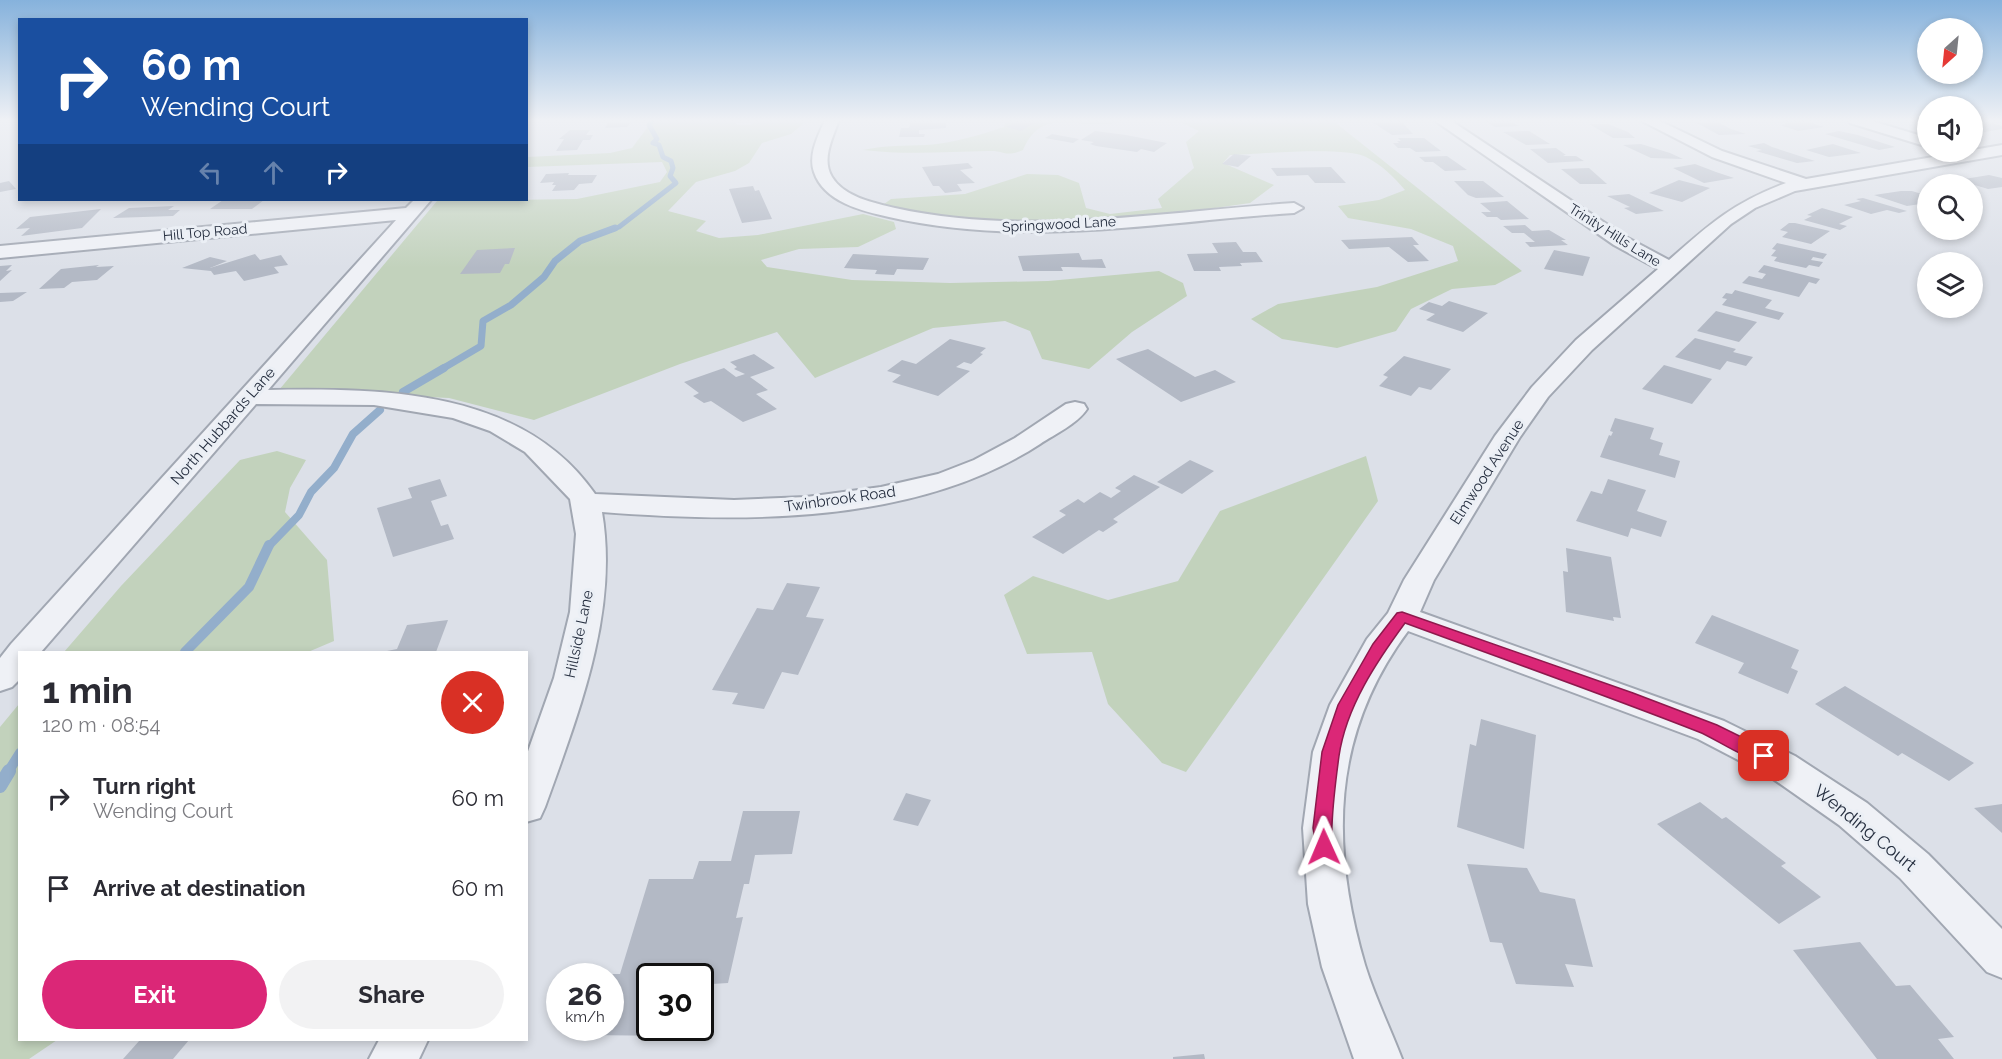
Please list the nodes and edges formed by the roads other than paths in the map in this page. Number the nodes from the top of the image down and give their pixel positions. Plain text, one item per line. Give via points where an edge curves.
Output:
1 (820, 169) edge
2 (1515, 169) edge
3 (1762, 169) edge
4 (1880, 169) edge
5 (1804, 184) junction
6 (416, 206) edge
7 (1294, 208) dead end
8 (0, 252) edge
9 (1671, 269) junction
10 (249, 397) junction
11 (1075, 409) dead end
12 (586, 502) junction
13 (1402, 616) junction
14 (24, 651) edge
15 (18, 659) edge
16 (0, 679) edge
17 (528, 802) edge
18 (2002, 958) edge
19 (404, 1041) edge
20 (393, 1059) edge
21 (1378, 1059) edge

1 - 7 street, Springwood Lane via 830,186 853,201 953,224 1023,228
2 - 9 street, Trinity Hills Lane via 1620,241
3 - 5 street
4 - 5 street, Elmwood Avenue
5 - 9 street, Elmwood Avenue via 1749,204 1725,220
6 - 8 street, Hill Top Road
6 - 10 street, North Hubbards Lane
9 - 13 street, Elmwood Avenue via 1584,345 1540,392 1508,436 1419,580
10 - 12 street via 385,399 479,418 538,449
10 - 14 street, North Hubbards Lane
11 - 12 street, Twinbrook Road via 1015,450 970,472 912,489 836,503 754,510 679,510
12 - 17 street, Hillside Lane via 591,574 585,621 564,705
13 - 18 street, Wending Court via 1711,730 1782,766 1853,813 1914,866
13 - 21 street, Elmwood Avenue via 1379,647 1347,705 1331,752 1322,828 1329,904 1344,967
15 - 16 street
19 - 20 street

